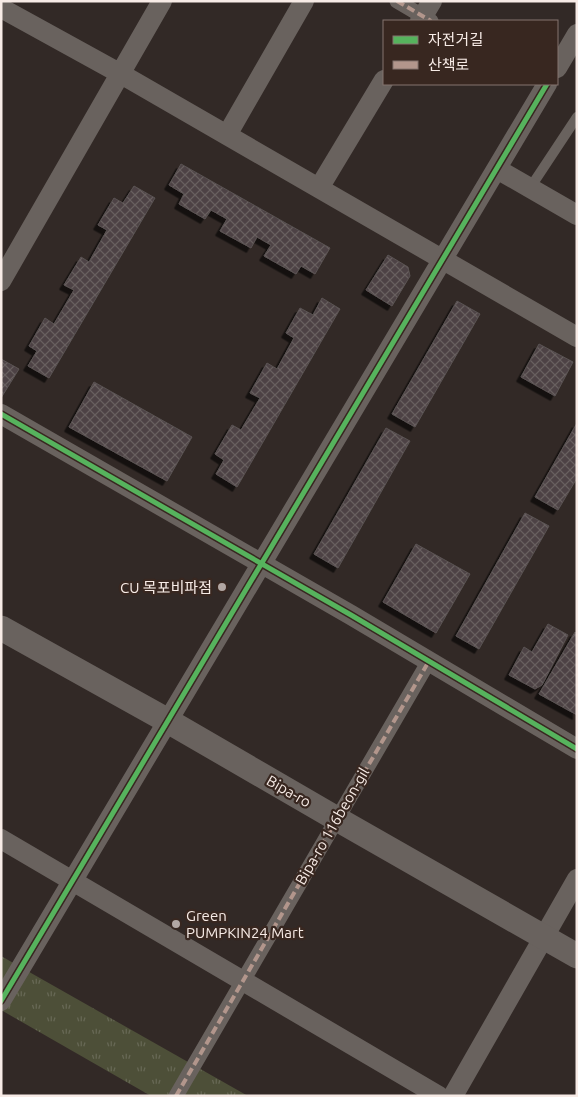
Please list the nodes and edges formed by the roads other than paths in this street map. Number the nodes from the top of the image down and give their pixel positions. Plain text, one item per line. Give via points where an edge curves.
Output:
1 (162, 1) edge
2 (304, 1) edge
3 (397, 1) edge
4 (1, 8) edge
5 (426, 15) edge
6 (577, 34) edge
7 (558, 66) edge
8 (121, 74) junction
9 (383, 82) edge
10 (544, 85) edge
11 (577, 117) edge
12 (227, 135) junction
13 (497, 169) junction
14 (319, 188) junction
15 (530, 188) junction
16 (577, 216) edge
17 (443, 260) junction
18 (1, 281) edge
19 (577, 337) edge
20 (1, 414) edge
21 (262, 563) junction
22 (1, 628) edge
23 (429, 661) junction
24 (168, 721) junction
25 (577, 749) edge
26 (337, 819) junction
27 (1, 840) edge
28 (577, 879) edge
29 (72, 882) junction
30 (543, 937) junction
31 (577, 956) edge
32 (242, 981) junction
33 (1, 1001) edge
34 (176, 1096) edge
35 (440, 1096) edge
36 (453, 1096) edge

1 - 8 street
2 - 12 street
3 - 5 street
4 - 8 street
6 - 7 street
8 - 12 street
8 - 18 street
9 - 14 street
10 - 13 street
11 - 15 lane
12 - 14 street
13 - 15 street
13 - 17 street
14 - 17 street
15 - 16 street
17 - 19 street
17 - 21 street
20 - 21 street
21 - 23 street
21 - 24 street
22 - 24 street, Bipa-ro
23 - 25 street
23 - 26 street, Bipa-ro 116beon-gil
24 - 26 street, Bipa-ro
24 - 29 street
26 - 30 street, Bipa-ro
26 - 32 street, Bipa-ro 116beon-gil
27 - 29 street
28 - 30 street
29 - 32 street
29 - 33 street
30 - 31 street, Bipa-ro
30 - 36 street
32 - 34 street, Bipa-ro 116beon-gil
32 - 35 street

